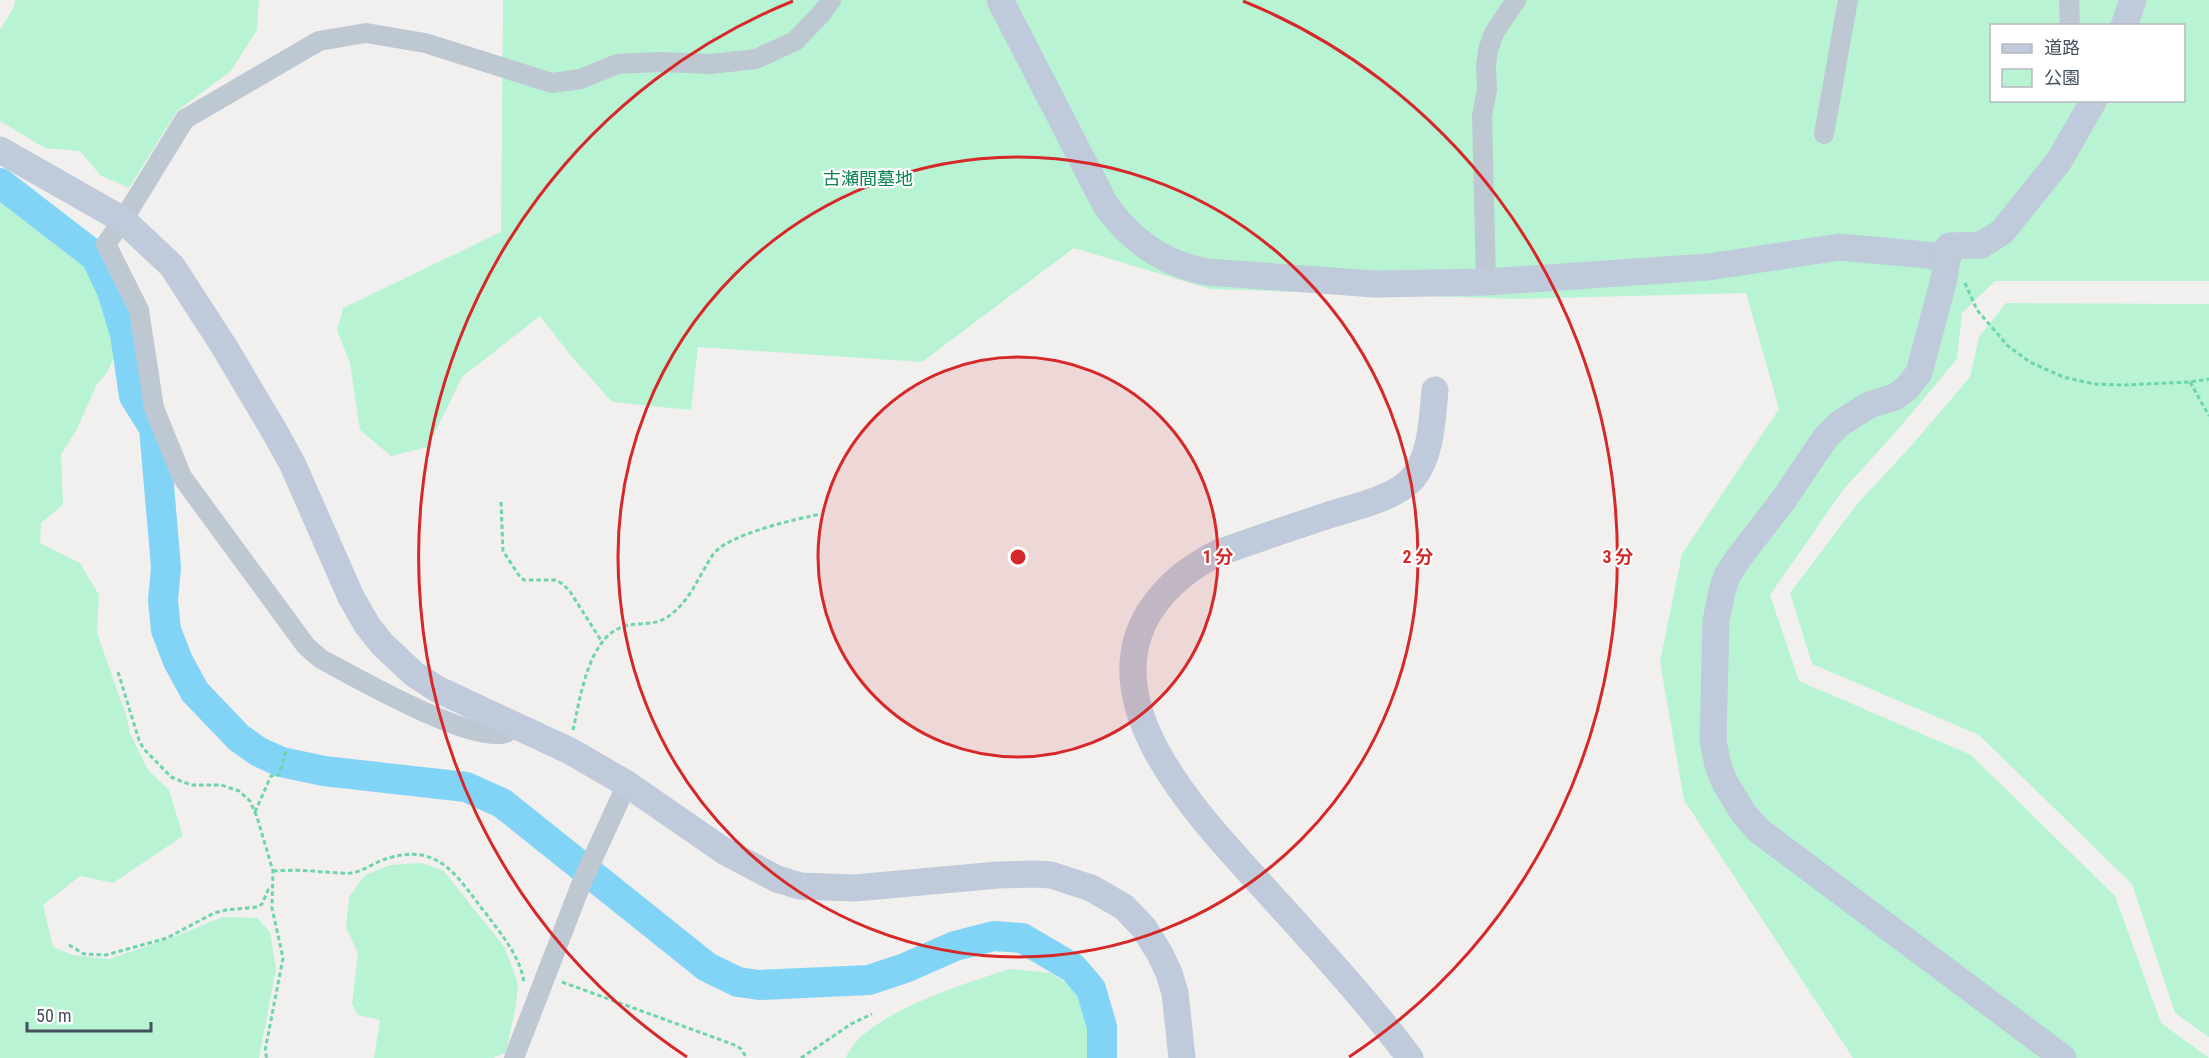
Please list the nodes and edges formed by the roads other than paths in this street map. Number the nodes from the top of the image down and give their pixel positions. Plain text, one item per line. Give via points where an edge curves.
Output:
1 (831, 0) edge
2 (1000, 0) edge
3 (1516, 0) edge
4 (1848, 0) edge
5 (2069, 0) edge
6 (2133, 0) edge
7 (2070, 24) edge
8 (2125, 24) edge
9 (2093, 102) edge
10 (1824, 134) dead end
11 (0, 150) edge
12 (123, 220) junction
13 (1955, 267) junction
14 (1486, 282) junction
15 (1436, 390) dead end
16 (517, 724) junction
17 (627, 784) junction
18 (514, 1058) edge
19 (1182, 1058) edge
20 (1410, 1058) edge
21 (2063, 1058) edge

1 - 12 street via 795,41 756,59 711,64 617,64 581,79 552,83 425,43 366,33 319,41 185,119
2 - 14 street via 1105,204 1119,224 1169,261 1208,272 1375,284
3 - 14 street via 1494,33 1486,66 1482,116
4 - 10 street
5 - 7 street
6 - 8 street
9 - 13 street via 2059,161 2002,232 1981,245 1949,246
11 - 12 street
12 - 16 street via 172,266 225,348 293,465 367,625 414,674 437,689
12 - 16 street via 106,244 139,310 154,408 182,477 306,646 321,659 438,720 480,732 505,733
13 - 14 street via 1840,248 1708,267
13 - 21 street via 1944,279 1918,373 1907,388 1895,397 1869,405 1826,437 1727,576 1716,621 1713,741 1725,783 1758,830
15 - 20 street via 1430,434 1413,478 1385,497 1218,553 1196,564 1159,597 1136,638 1133,659 1133,682 1144,725 1169,772 1203,819 1381,1019
16 - 17 street
17 - 18 street via 582,882
17 - 19 street via 724,852 759,871 800,886 855,888 1034,874 1051,875 1091,888 1124,906 1160,954 1175,993

